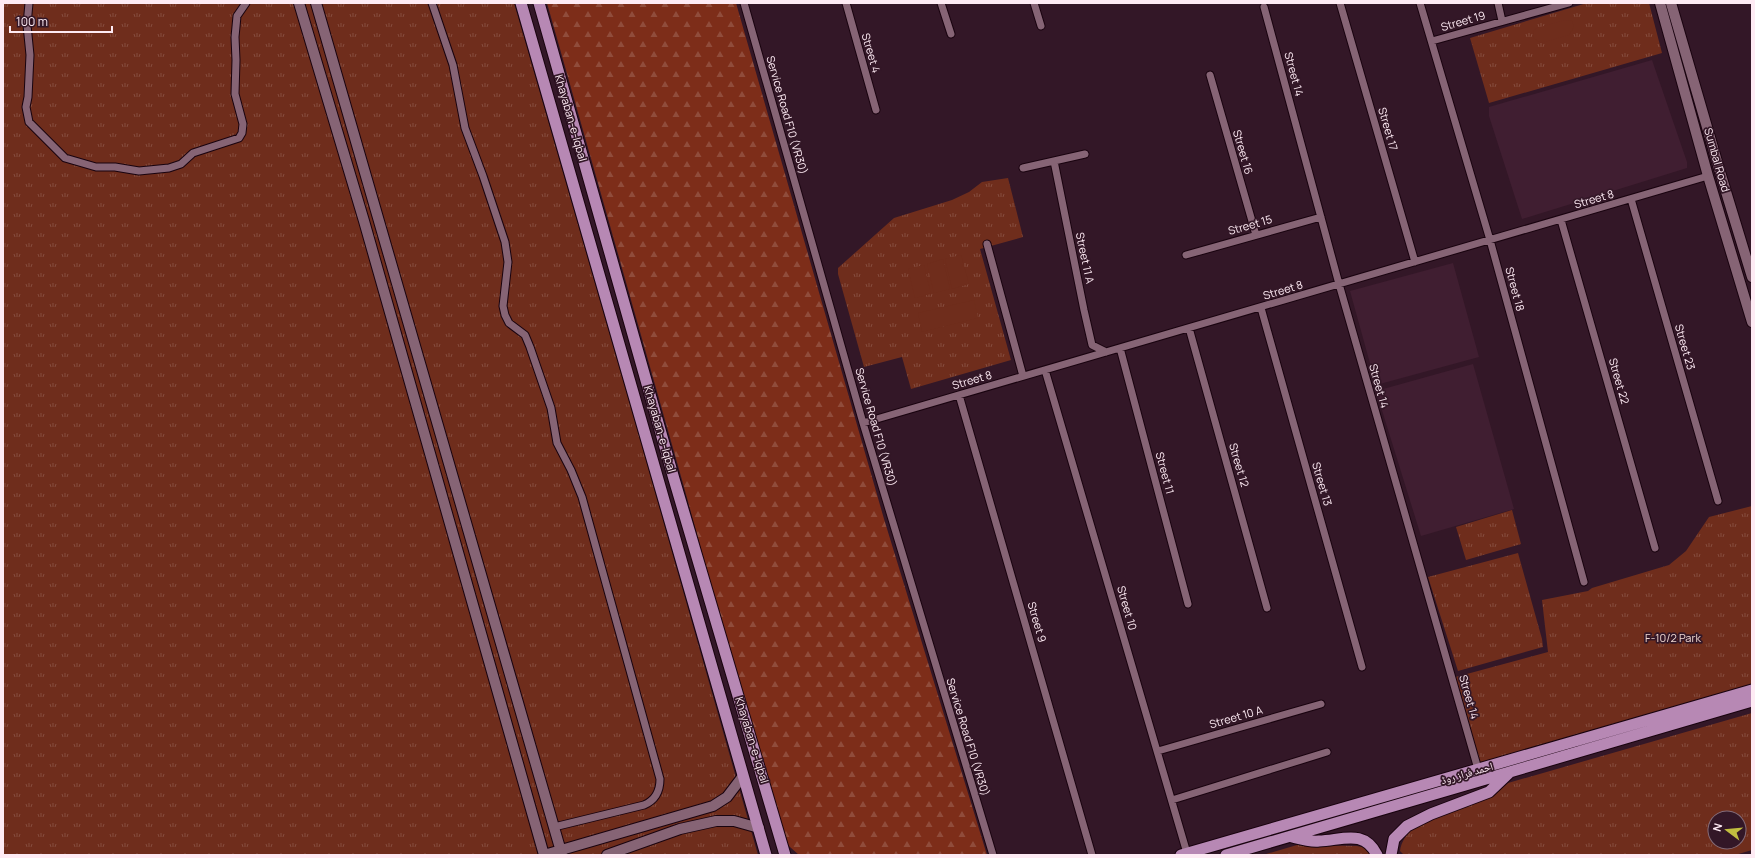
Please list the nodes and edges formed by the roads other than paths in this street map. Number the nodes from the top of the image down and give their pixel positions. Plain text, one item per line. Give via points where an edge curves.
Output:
1 (29, 3) edge
2 (246, 3) edge
3 (299, 3) edge
4 (316, 3) edge
5 (432, 3) edge
6 (521, 3) edge
7 (539, 3) edge
8 (744, 3) edge
9 (846, 3) edge
10 (941, 3) edge
11 (1034, 3) edge
12 (1340, 3) edge
13 (1420, 3) edge
14 (1498, 3) edge
15 (1569, 3) edge
16 (1660, 3) edge
17 (1671, 3) edge
18 (1264, 7) dead end
19 (1674, 13) junction
20 (1664, 16) junction
21 (1502, 21) junction
22 (1041, 26) dead end
23 (951, 34) dead end
24 (1432, 41) junction
25 (1210, 75) dead end
26 (876, 110) dead end
27 (1084, 154) dead end
28 (1054, 162) junction
29 (1023, 168) dead end
30 (1708, 176) junction
31 (1631, 199) junction
32 (1320, 217) junction
33 (1561, 220) junction
34 (1256, 235) junction
35 (1490, 240) junction
36 (987, 244) dead end
37 (1186, 255) dead end
38 (1749, 259) edge
39 (1415, 262) junction
40 (1735, 264) junction
41 (1752, 277) edge
42 (1339, 284) junction
43 (1261, 308) junction
44 (1752, 322) edge
45 (1189, 328) junction
46 (1120, 348) junction
47 (1106, 352) junction
48 (1045, 370) junction
49 (1023, 376) junction
50 (959, 395) junction
51 (864, 423) junction
52 (1718, 501) dead end
53 (1655, 548) dead end
54 (1584, 582) dead end
55 (1188, 604) dead end
56 (1267, 608) dead end
57 (1362, 667) dead end
58 (1752, 690) edge
59 (1752, 701) edge
60 (1321, 704) dead end
61 (1158, 751) junction
62 (1327, 752) dead end
63 (1478, 769) junction
64 (1512, 770) junction
65 (743, 776) junction
66 (1172, 800) junction
67 (1380, 803) junction
68 (554, 827) junction
69 (759, 828) junction
70 (1288, 836) junction
71 (781, 839) junction
72 (561, 853) edge
73 (1184, 854) edge
74 (544, 855) edge
75 (607, 855) edge
76 (766, 855) edge
77 (785, 855) edge
78 (794, 855) edge
79 (993, 855) edge
80 (1092, 855) edge
81 (1226, 855) edge
82 (1377, 855) edge
83 (1391, 855) edge

1 - 2 street via 27,25 30,55 26,108 29,122 65,158 96,167 139,171 169,168 181,164 193,153 239,138 243,124 235,94 235,37 238,16
3 - 74 street via 364,221
4 - 68 street
5 - 68 street via 453,65 466,128 505,242 508,262 505,315 509,323 524,335 530,347 551,408 557,443 582,497 660,779 660,787 652,802
6 - 65 main road, Khayaban-e-Iqbal
7 - 71 main road, Khayaban-e-Iqbal via 676,486
8 - 51 street, Service Road F10 (VR30)
9 - 26 street, Street 4
10 - 23 street
11 - 22 street
12 - 39 street, Street 17
13 - 24 street, Street 18
14 - 21 street
15 - 21 street, Street 19
16 - 20 street, Sumbal Road
17 - 19 street, Sumbal Road
18 - 32 street, Street 14
19 - 20 street
19 - 38 street, Sumbal Road via 1720,172
20 - 30 street, Sumbal Road
21 - 24 street, Street 19
24 - 35 street, Street 18
25 - 34 street, Street 16
27 - 28 street
28 - 29 street
28 - 47 street, Street 11 A via 1092,344
30 - 31 street, Street 8
30 - 40 street, Sumbal Road
31 - 33 street, Street 8
31 - 52 street, Street 23
32 - 34 street, Street 15
32 - 42 street, Street 14
33 - 35 street, Street 8
33 - 53 street, Street 22
34 - 37 street, Street 15
35 - 39 street, Street 8
35 - 54 street, Street 18
36 - 49 street
38 - 40 street
38 - 41 street, Sumbal Road
39 - 42 street, Street 8
40 - 44 street, Sumbal Road
42 - 43 street, Street 8
42 - 63 street, Street 14
43 - 45 street, Street 8
43 - 57 street, Street 13
45 - 46 street, Street 8
45 - 56 street, Street 12
46 - 47 street, Street 8
46 - 55 street, Street 11
47 - 48 street, Street 8
48 - 49 street, Street 8
48 - 61 street, Street 10
49 - 50 street, Street 8
50 - 51 street, Street 8
50 - 80 street, Street 9
51 - 79 street, Service Road F10 (VR30)
58 - 63 main road, احمد فراز روڈ
59 - 64 main road, احمد فراز روڈ
60 - 61 street, Street 10 A
61 - 66 street, Street 10
62 - 66 street
63 - 67 main road, احمد فراز روڈ
64 - 67 main road, احمد فراز روڈ
64 - 83 main road via 1489,792 1407,826 1394,839
65 - 69 main road, Khayaban-e-Iqbal
65 - 72 street via 727,797 713,806
66 - 73 street, Street 10
67 - 70 main road, احمد فراز روڈ
67 - 73 main road, احمد فراز روڈ
68 - 72 street
69 - 75 street via 734,821 716,820 680,829
69 - 76 main road, Khayaban-e-Iqbal
70 - 81 main road, احمد فراز روڈ
70 - 82 main road via 1318,841 1358,838 1369,842
71 - 77 main road, Khayaban-e-Iqbal
71 - 78 main road
72 - 74 street

